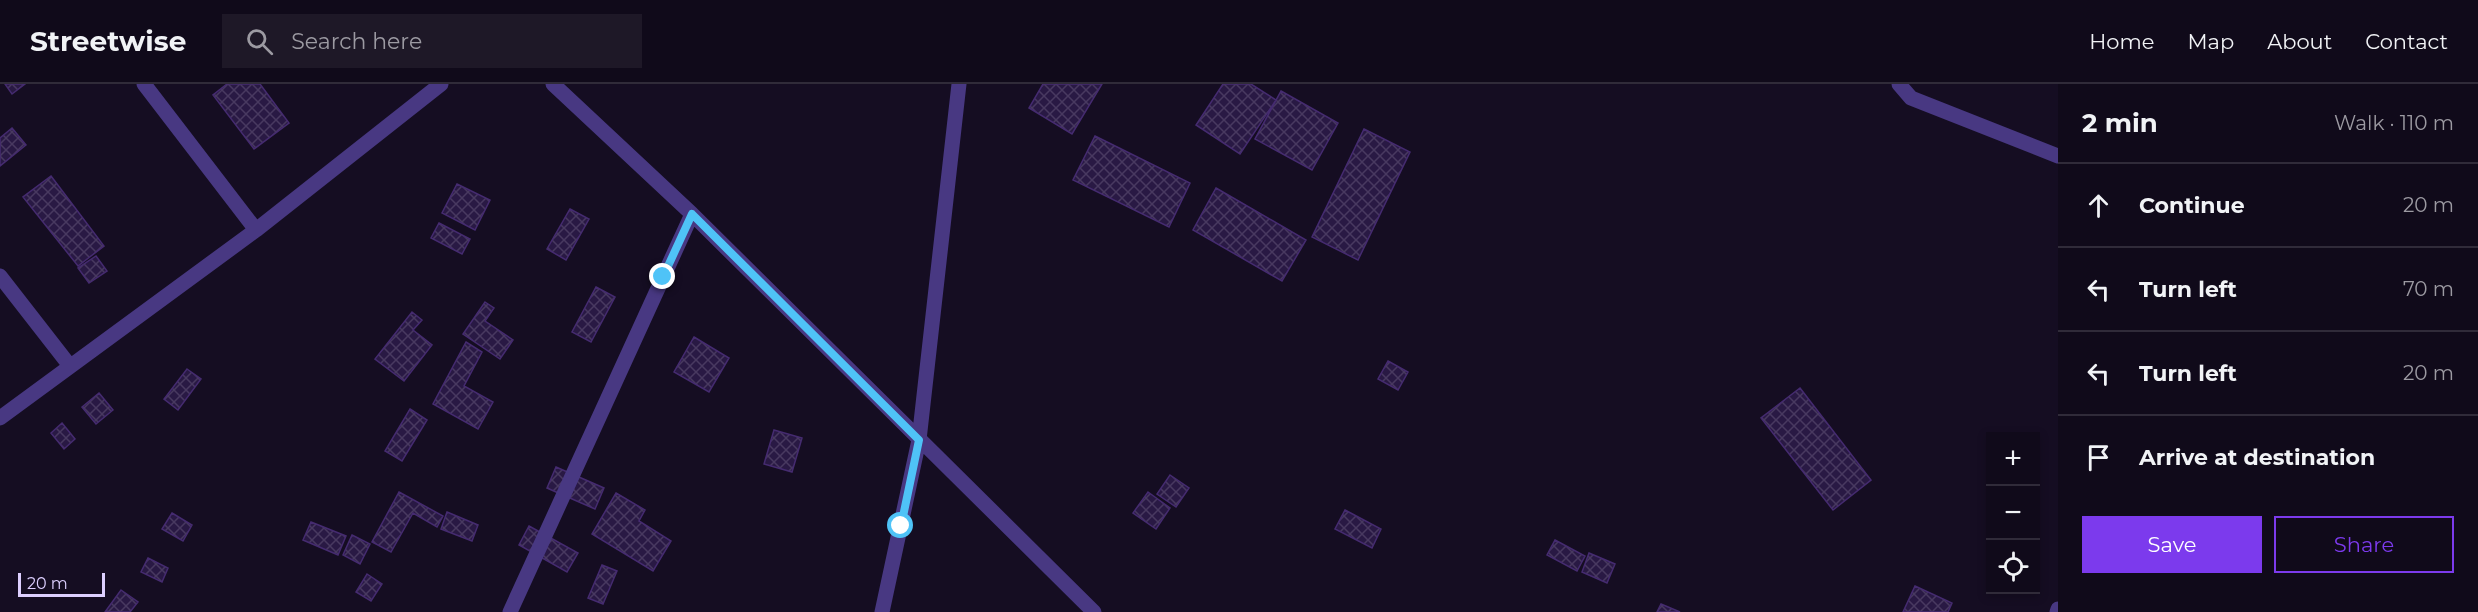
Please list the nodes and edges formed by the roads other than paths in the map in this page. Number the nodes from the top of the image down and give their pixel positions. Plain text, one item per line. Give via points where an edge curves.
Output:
1 (144, 84) edge
2 (441, 84) edge
3 (553, 84) edge
4 (958, 84) edge
5 (1899, 84) edge
6 (2058, 156) edge
7 (692, 214) junction
8 (256, 230) junction
9 (0, 276) edge
10 (70, 366) junction
11 (0, 418) edge
12 (919, 440) junction
13 (510, 612) edge
14 (882, 612) edge
15 (1094, 612) edge

1 - 8 street
2 - 8 street
3 - 7 street
4 - 12 street
5 - 6 street via 1911,98
7 - 12 street
7 - 13 street
8 - 10 street
9 - 10 street
10 - 11 street
12 - 14 street
12 - 15 street

